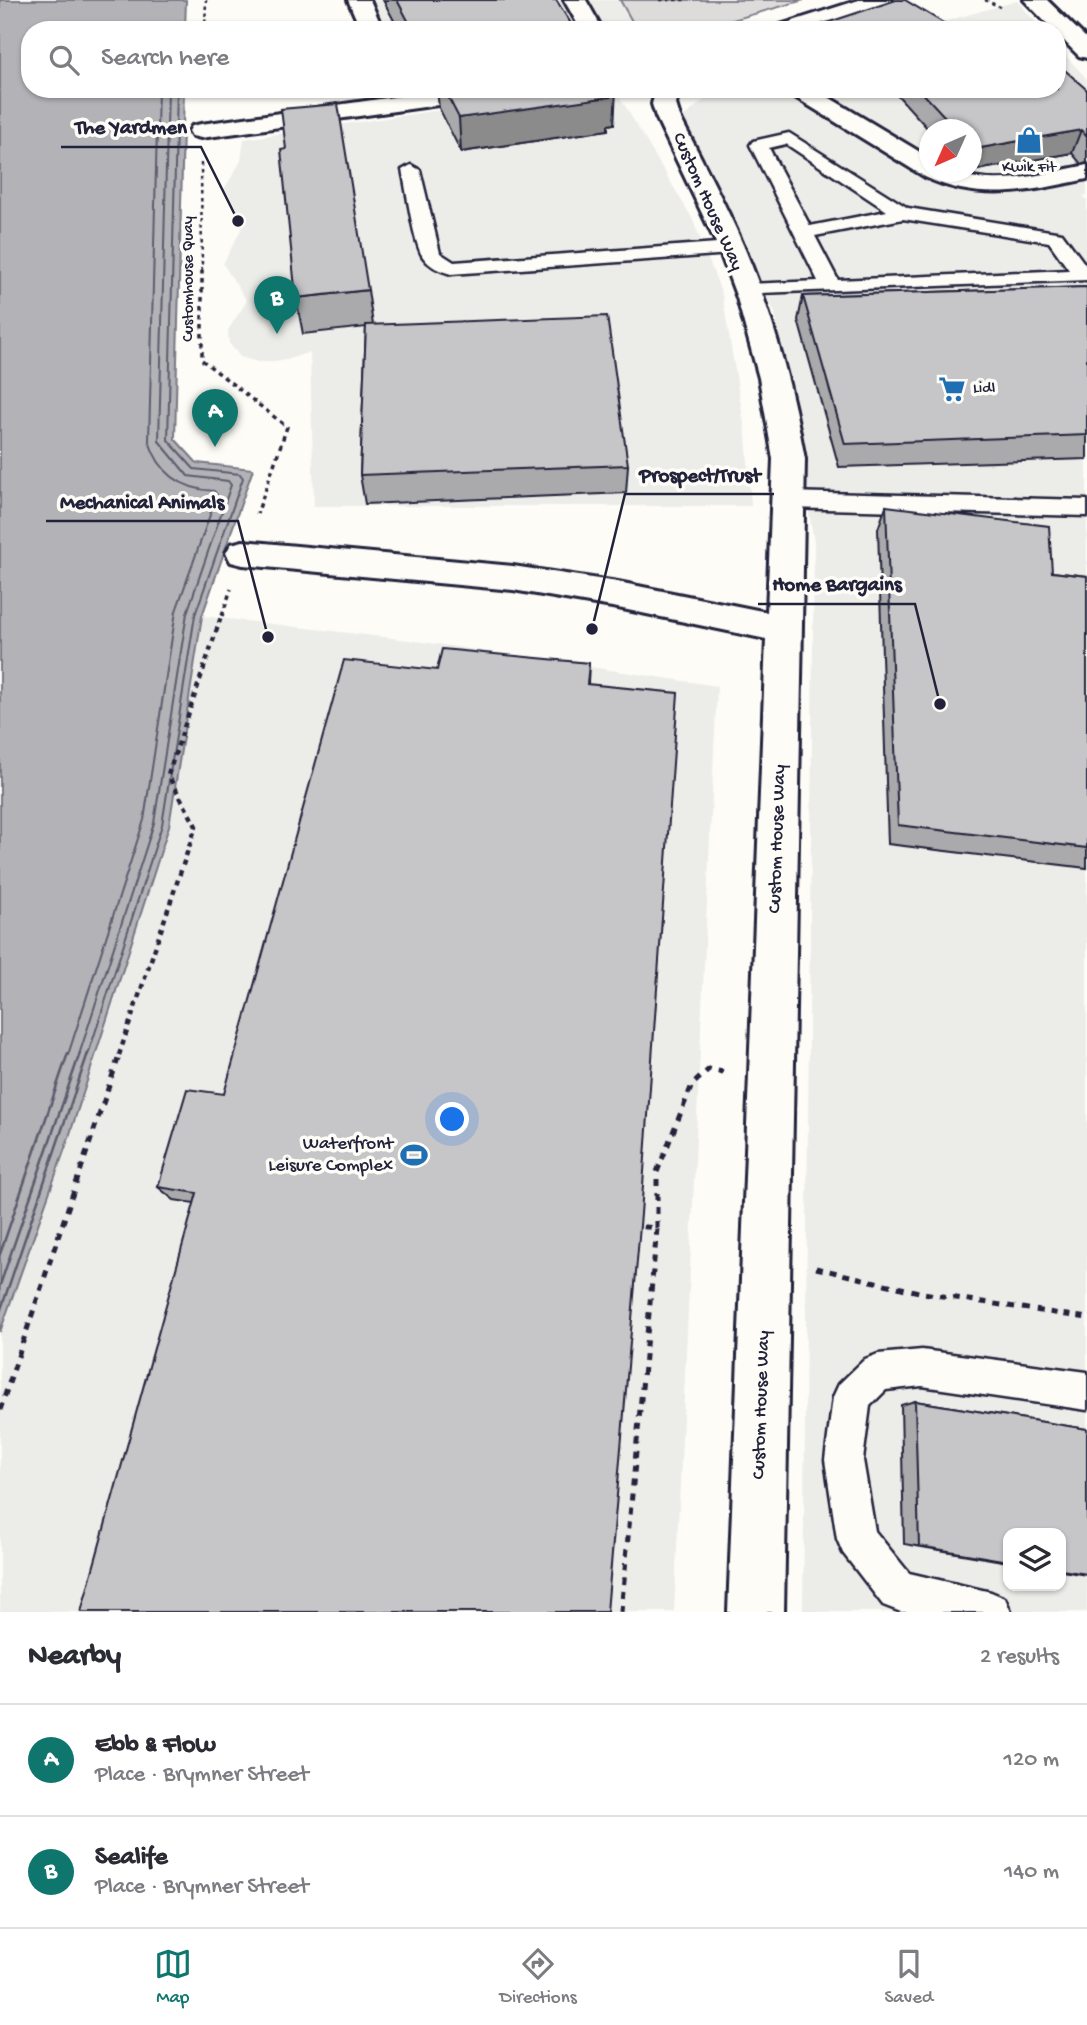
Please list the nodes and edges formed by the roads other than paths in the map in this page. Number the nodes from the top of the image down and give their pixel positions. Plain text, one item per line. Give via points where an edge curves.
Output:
1 (359, 0) edge
2 (575, 0) edge
3 (1035, 0) edge
4 (888, 2) edge
5 (368, 21) edge
6 (587, 21) edge
7 (820, 21) edge
8 (1056, 21) edge
9 (1066, 30) edge
10 (1087, 51) edge
11 (390, 98) edge
12 (666, 98) edge
13 (813, 98) edge
14 (201, 131) road end
15 (919, 163) edge
16 (411, 170) dead end
17 (1087, 172) edge
18 (957, 182) edge
19 (903, 213) junction
20 (804, 233) junction
21 (731, 248) junction
22 (831, 286) junction
23 (745, 290) junction
24 (787, 500) junction
25 (1087, 508) edge
26 (243, 552) road end
27 (784, 629) junction
28 (1087, 1391) edge
29 (756, 1612) edge
30 (991, 1612) edge

1 - 5 main road
2 - 6 main road
3 - 8 main road
4 - 7 main road
9 - 10 main road
11 - 14 main road
12 - 21 main road, Custom House Way via 668,117
13 - 15 main road
16 - 21 lane via 431,254 451,268
17 - 18 main road via 999,190
19 - 20 lane
19 - 20 lane via 789,138 759,145
19 - 22 lane via 1055,237 1083,275
20 - 22 lane
21 - 23 main road, Custom House Way
22 - 23 lane
23 - 24 main road, Custom House Way via 778,393 789,459
24 - 25 lane
24 - 27 main road, Custom House Way
26 - 27 main road via 513,578
27 - 29 main road, Custom House Way
28 - 30 lane via 922,1368 878,1372 852,1397 844,1460 857,1539 897,1591

